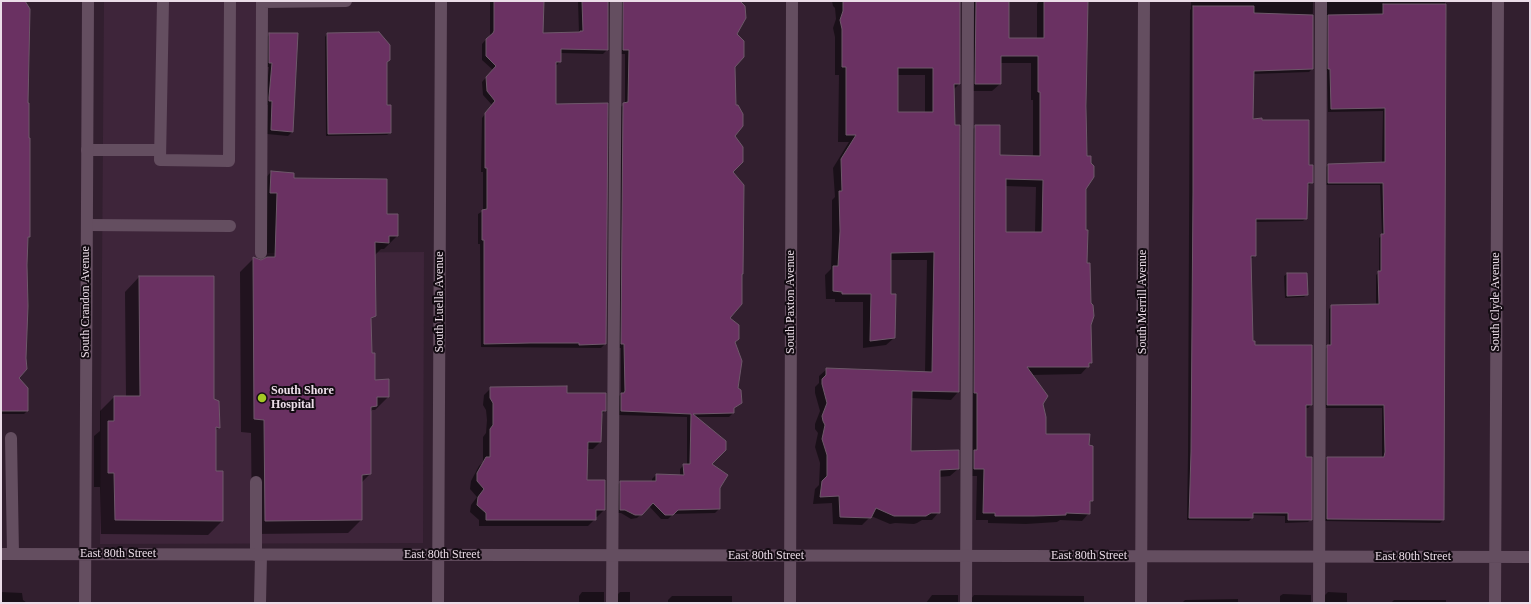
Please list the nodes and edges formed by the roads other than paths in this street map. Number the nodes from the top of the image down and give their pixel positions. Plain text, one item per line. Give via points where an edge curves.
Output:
1 (88, 1) edge
2 (163, 1) edge
3 (230, 1) edge
4 (262, 1) edge
5 (346, 1) edge
6 (441, 1) edge
7 (616, 1) edge
8 (792, 1) edge
9 (968, 1) edge
10 (1144, 1) edge
11 (1320, 1) edge
12 (1498, 1) edge
13 (87, 150) junction
14 (160, 150) junction
15 (87, 225) junction
16 (230, 226) dead end
17 (262, 253) dead end
18 (11, 438) dead end
19 (256, 482) dead end
20 (1, 554) edge
21 (13, 554) junction
22 (85, 554) junction
23 (258, 555) junction
24 (439, 555) junction
25 (613, 555) junction
26 (791, 556) junction
27 (966, 556) junction
28 (1142, 556) junction
29 (1319, 556) junction
30 (1495, 557) junction
31 (1530, 557) edge
32 (85, 603) edge
33 (260, 603) edge
34 (438, 603) edge
35 (612, 603) edge
36 (790, 603) edge
37 (966, 603) edge
38 (1141, 603) edge
39 (1319, 603) edge
40 (1495, 603) edge

1 - 13 street, South Crandon Avenue
2 - 14 street
3 - 14 street via 229,161 160,160
4 - 5 street
4 - 17 street
6 - 24 street, South Luella Avenue
7 - 25 street
8 - 26 street, South Paxton Avenue
9 - 27 street
10 - 28 street, South Merrill Avenue
11 - 29 street
12 - 30 street, South Clyde Avenue
13 - 14 street
13 - 15 street, South Crandon Avenue
15 - 16 street
15 - 22 street, South Crandon Avenue
18 - 21 street
19 - 23 street
20 - 21 street, East 80th Street
21 - 22 street, East 80th Street
22 - 23 street, East 80th Street
22 - 32 street, South Crandon Avenue
23 - 24 street, East 80th Street
23 - 33 street
24 - 25 street, East 80th Street
24 - 34 street, South Luella Avenue
25 - 26 street, East 80th Street
25 - 35 street
26 - 27 street, East 80th Street
26 - 36 street, South Paxton Avenue
27 - 28 street, East 80th Street
27 - 37 street
28 - 29 street, East 80th Street
28 - 38 street, South Merrill Avenue
29 - 30 street, East 80th Street
29 - 39 street
30 - 31 street, East 80th Street
30 - 40 street, South Clyde Avenue

